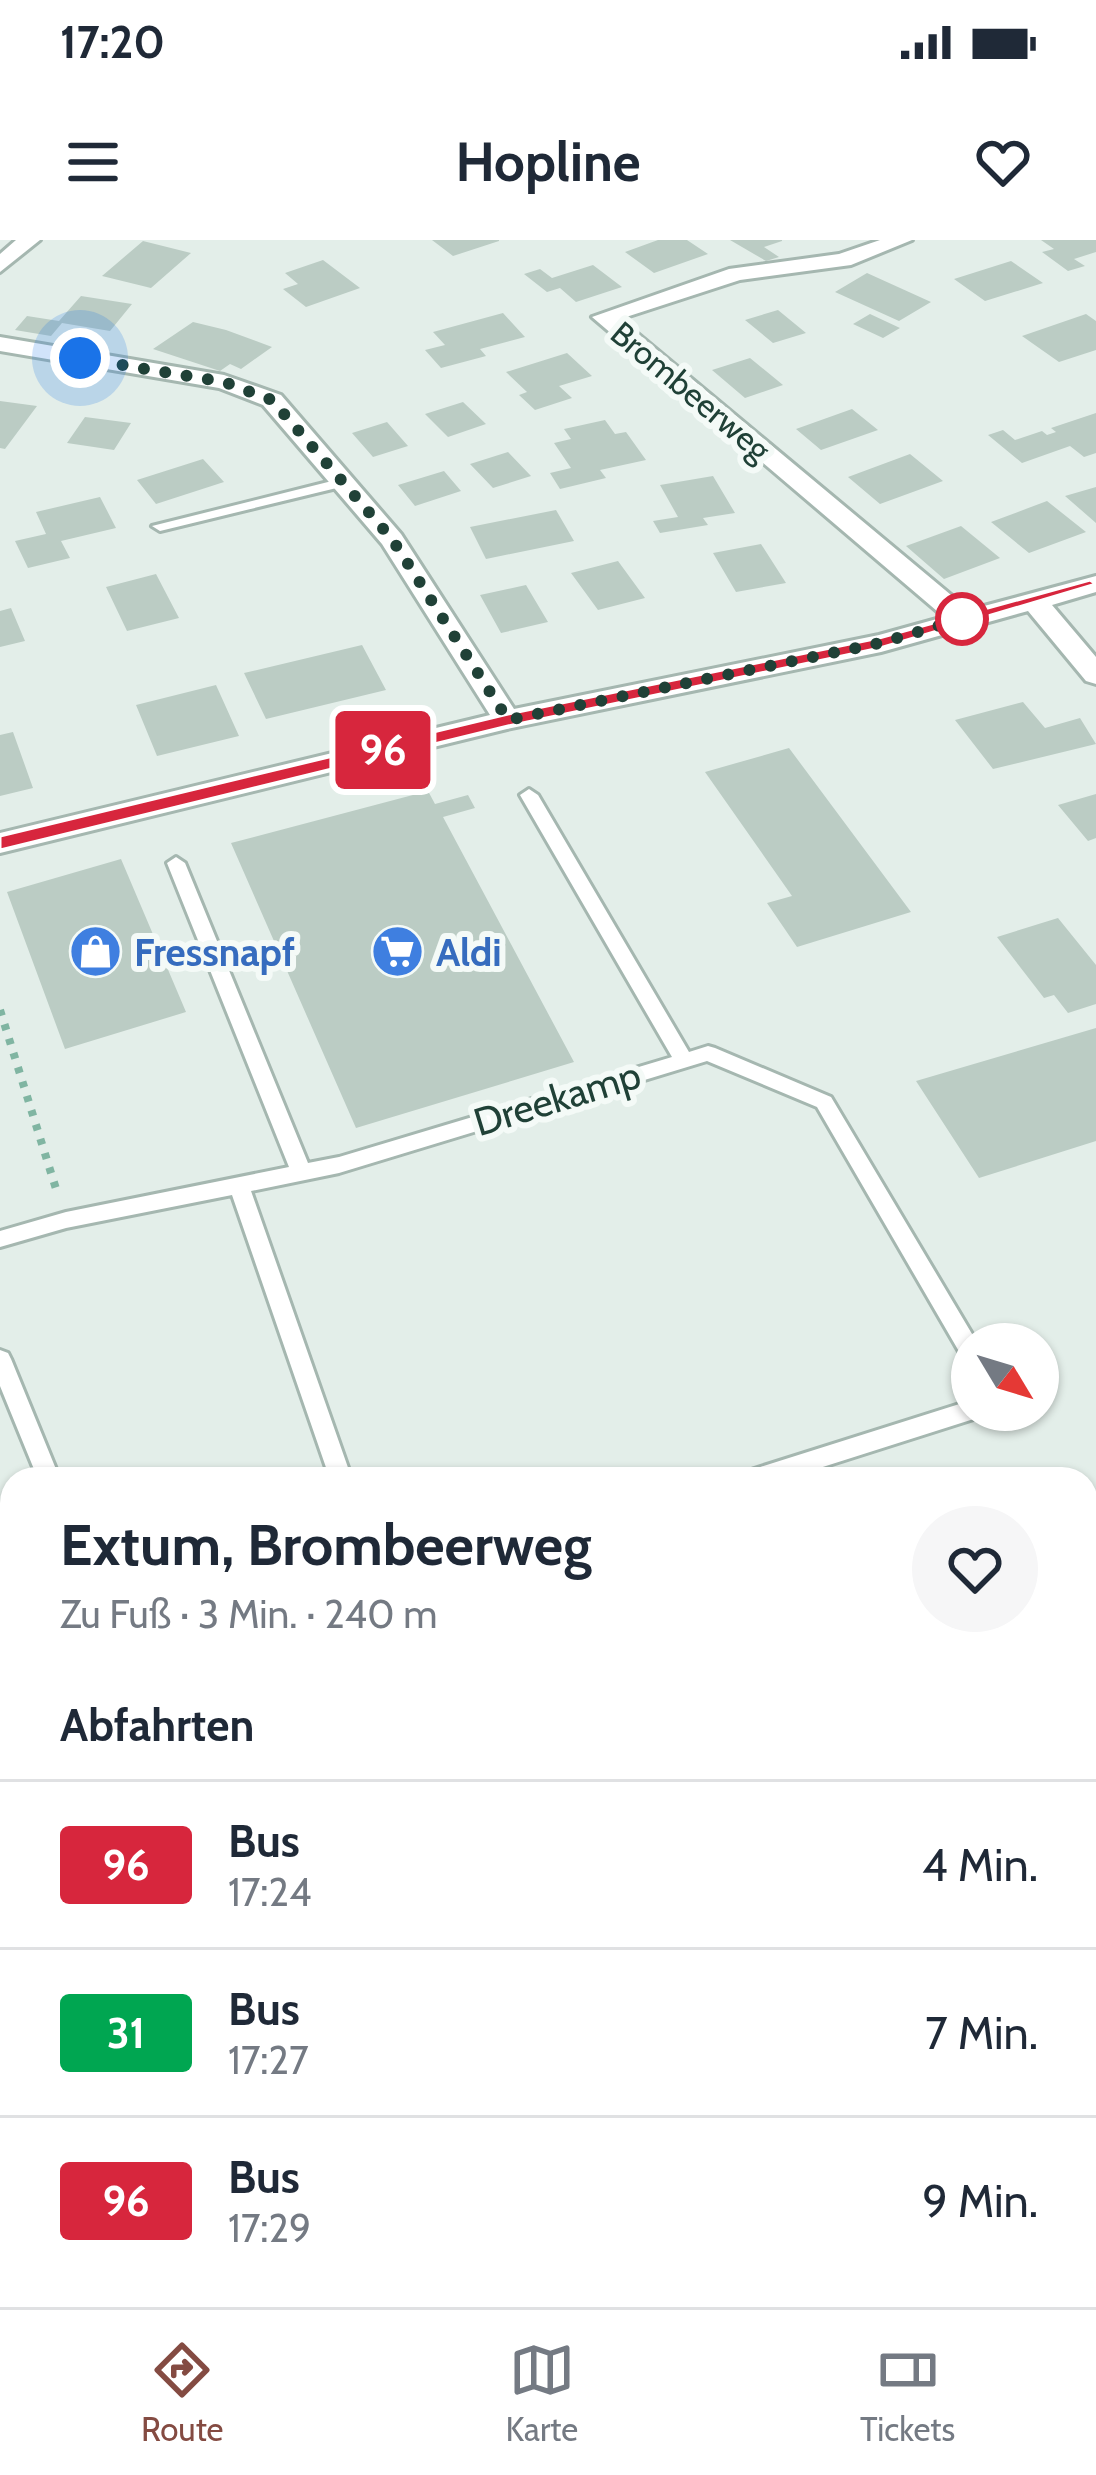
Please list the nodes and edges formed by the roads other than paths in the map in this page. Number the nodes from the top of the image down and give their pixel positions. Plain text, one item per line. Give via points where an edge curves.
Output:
1 (28, 240) edge
2 (902, 240) edge
3 (0, 265) edge
4 (0, 344) edge
5 (344, 482) junction
6 (160, 526) dead end
7 (1096, 584) edge
8 (1036, 603) junction
9 (963, 619) junction
10 (1096, 675) edge
11 (508, 720) junction
12 (530, 795) dead end
13 (0, 843) edge
14 (176, 863) dead end
15 (684, 1060) junction
16 (302, 1172) junction
17 (238, 1187) junction
18 (0, 1239) edge
19 (954, 1323) edge
20 (0, 1359) edge
21 (951, 1417) edge
22 (44, 1467) edge
23 (337, 1467) edge
24 (792, 1467) edge

1 - 3 street
2 - 9 street, Brombeerweg via 843,260 737,274 602,316
4 - 5 street via 248,388 272,400
5 - 6 lane
5 - 11 street via 392,539
7 - 8 street
8 - 9 street
8 - 10 street
9 - 11 street
11 - 13 street
12 - 15 lane
14 - 16 lane
15 - 16 lane, Dreekamp
15 - 19 lane, Dreekamp via 708,1053 824,1102
16 - 17 lane, Dreekamp
17 - 18 lane, Dreekamp
17 - 23 lane
20 - 22 lane
21 - 24 lane

